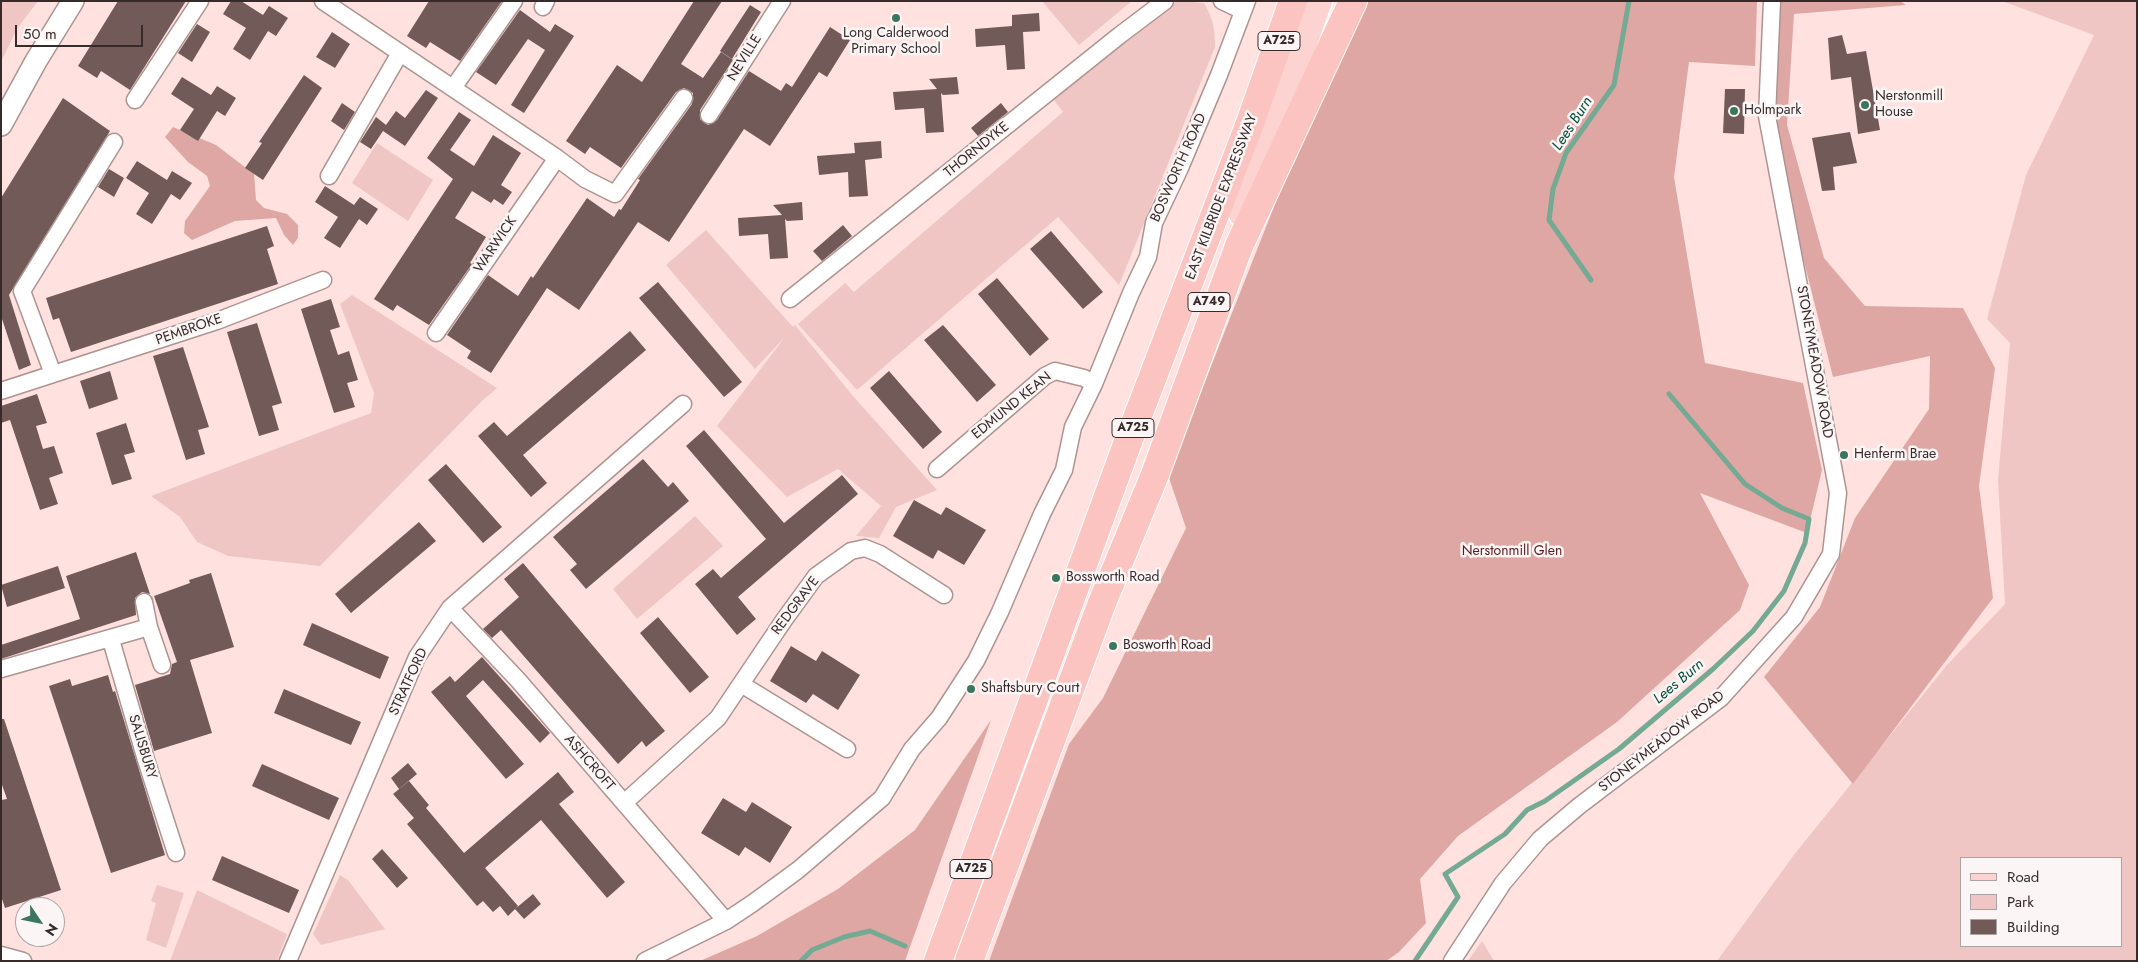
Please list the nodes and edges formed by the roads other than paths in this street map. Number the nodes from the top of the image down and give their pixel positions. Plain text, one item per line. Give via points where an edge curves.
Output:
1 (73, 1) edge
2 (200, 1) edge
3 (322, 1) edge
4 (514, 1) edge
5 (782, 1) edge
6 (1165, 1) edge
7 (1222, 1) edge
8 (1293, 1) edge
9 (1297, 1) edge
10 (1319, 1) edge
11 (1352, 1) edge
12 (1772, 1) edge
13 (1245, 6) edge
14 (400, 53) junction
15 (1266, 80) junction
16 (453, 88) junction
17 (684, 98) dead end
18 (135, 100) dead end
19 (709, 115) dead end
20 (1, 125) edge
21 (114, 142) dead end
22 (557, 158) junction
23 (329, 176) dead end
24 (323, 280) dead end
25 (790, 299) dead end
26 (436, 333) dead end
27 (52, 374) junction
28 (1094, 384) junction
29 (1, 391) edge
30 (683, 404) dead end
31 (937, 469) dead end
32 (944, 595) dead end
33 (144, 602) dead end
34 (1102, 603) junction
35 (450, 608) junction
36 (149, 628) junction
37 (112, 640) junction
38 (162, 665) dead end
39 (1, 669) edge
40 (741, 684) junction
41 (847, 749) dead end
42 (624, 803) junction
43 (176, 853) dead end
44 (726, 921) junction
45 (1, 955) edge
46 (23, 961) edge
47 (288, 961) edge
48 (645, 961) edge
49 (938, 961) edge
50 (969, 961) edge
51 (1452, 961) edge

1 - 20 street
2 - 18 street
3 - 14 street
4 - 16 street
5 - 19 street, NEVILLE
6 - 25 street, THORNDYKE
7 - 13 street
8 - 15 highway, EAST KILBRIDE EXPRESSWAY / A725
9 - 15 main road, EAST KILBRIDE EXPRESSWAY
10 - 34 main road, EAST KILBRIDE EXPRESSWAY / A749 via 1144,474
11 - 34 highway, EAST KILBRIDE EXPRESSWAY / A725 via 1239,246 1154,477
12 - 51 street, STONEYMEADOW ROAD via 1767,116 1838,493 1831,554 1794,618 1721,698 1540,839 1503,883
13 - 28 street, BOSWORTH ROAD via 1184,160 1154,223 1148,257
14 - 16 street
14 - 23 street
15 - 49 highway, EAST KILBRIDE EXPRESSWAY / A725 via 1129,439
16 - 22 street
17 - 22 street via 614,194 585,179
21 - 27 street via 22,291
22 - 26 street, WARWICK
24 - 27 street, PEMBROKE via 217,321
27 - 29 street, PEMBROKE
28 - 31 street, EDMUND KEAN via 1084,378 1055,371 1045,376
28 - 44 street, BOSWORTH ROAD via 1073,427 1064,470 1000,612 976,660 939,718 912,749 882,798 798,870
30 - 35 street, STRATFORD
32 - 40 street, REDGRAVE via 880,554 865,548 851,551 816,576
33 - 36 street
34 - 50 highway, EAST KILBRIDE EXPRESSWAY / A725
35 - 42 street, ASHCROFT via 518,680
35 - 47 street, STRATFORD via 418,657
36 - 37 street
36 - 38 street
37 - 39 street
37 - 43 street, SALISBURY
40 - 41 street
40 - 42 street, REDGRAVE via 718,718
42 - 44 street, ASHCROFT
44 - 48 street, BOSWORTH ROAD
45 - 46 street

